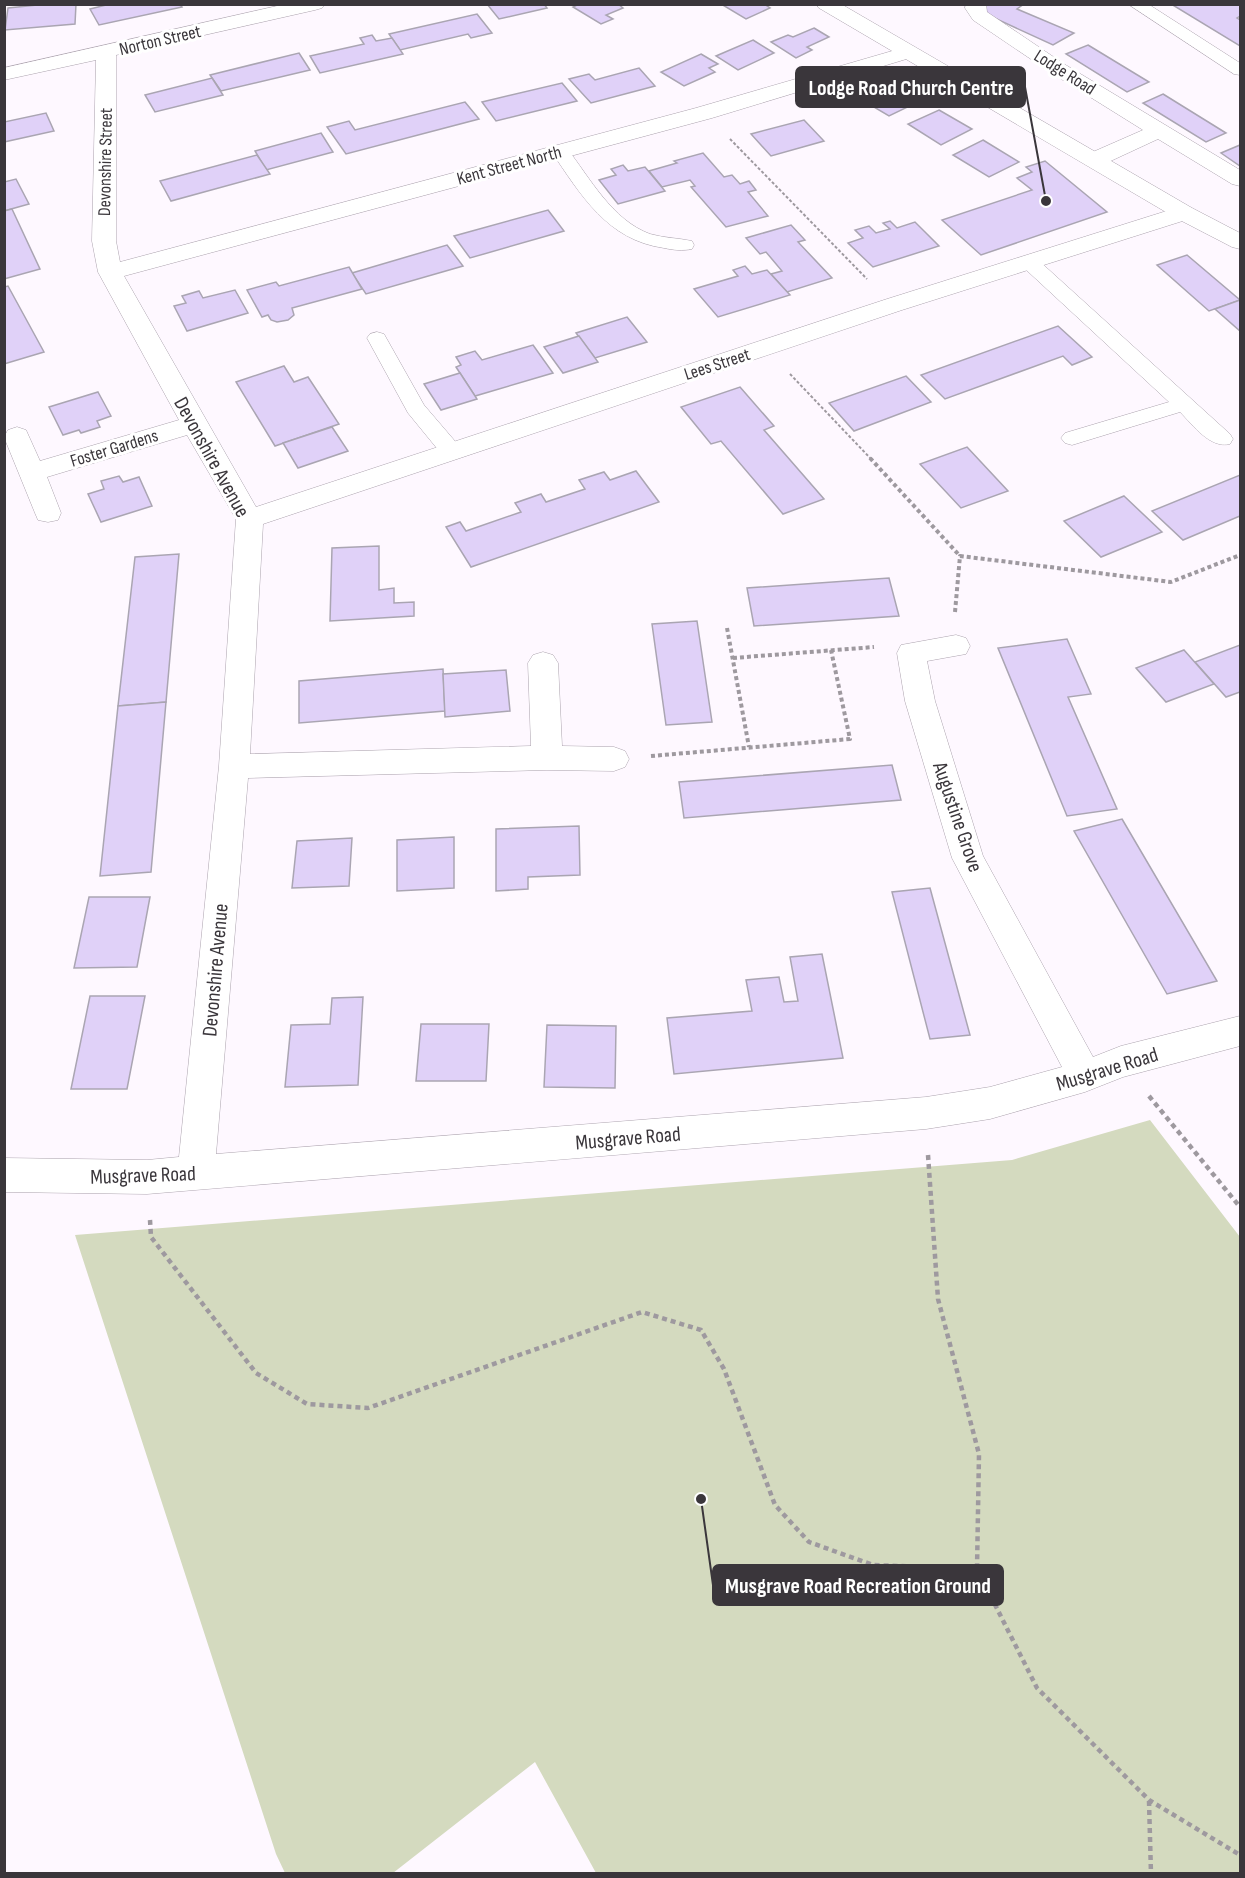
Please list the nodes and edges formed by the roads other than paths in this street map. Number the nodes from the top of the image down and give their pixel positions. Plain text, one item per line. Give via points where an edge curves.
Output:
1 (315, 4) edge
2 (826, 4) edge
3 (1136, 4) edge
4 (969, 6) edge
5 (232, 13) edge
6 (106, 52) junction
7 (906, 53) junction
8 (1240, 70) edge
9 (4, 74) edge
10 (1160, 130) junction
11 (560, 151) junction
12 (1094, 160) junction
13 (1240, 179) edge
14 (1184, 213) junction
15 (1240, 242) edge
16 (685, 245) dead end
17 (1030, 263) junction
18 (110, 272) junction
19 (377, 338) dead end
20 (1185, 404) junction
21 (194, 424) junction
22 (18, 436) dead end
23 (1072, 438) dead end
24 (1222, 439) dead end
25 (452, 452) junction
26 (33, 472) junction
27 (48, 513) dead end
28 (250, 519) junction
29 (956, 646) road end
30 (543, 663) dead end
31 (547, 758) junction
32 (614, 759) road end
33 (234, 766) junction
34 (1240, 1031) edge
35 (1085, 1076) junction
36 (196, 1173) junction
37 (4, 1175) edge

1 - 5 street, Norton Street
2 - 7 street
3 - 8 lane
4 - 10 street, Lodge Road via 1057,68
5 - 6 street, Norton Street
6 - 9 street, Norton Street
6 - 18 street, Devonshire Street via 104,241
7 - 11 street, Kent Street North
7 - 12 street
10 - 12 street
10 - 13 street, Lodge Road
11 - 16 lane via 612,217 634,234
11 - 18 street, Kent Street North
12 - 14 street
14 - 15 street
14 - 17 street, Lees Street
17 - 20 lane
17 - 25 street, Lees Street
18 - 21 street, Devonshire Avenue
19 - 25 lane via 415,408
20 - 23 lane
20 - 24 lane
21 - 26 street, Foster Gardens
21 - 28 street, Devonshire Avenue
22 - 26 street
25 - 28 street, Lees Street
26 - 27 street
28 - 33 street, Devonshire Avenue
29 - 35 street, Augustine Grove via 911,652 920,701 968,858
30 - 31 street
31 - 32 street
31 - 33 street
33 - 36 street, Devonshire Avenue
34 - 35 street, Musgrave Road via 1121,1062
35 - 36 street, Musgrave Road via 990,1103 926,1113
36 - 37 street, Musgrave Road via 147,1177

